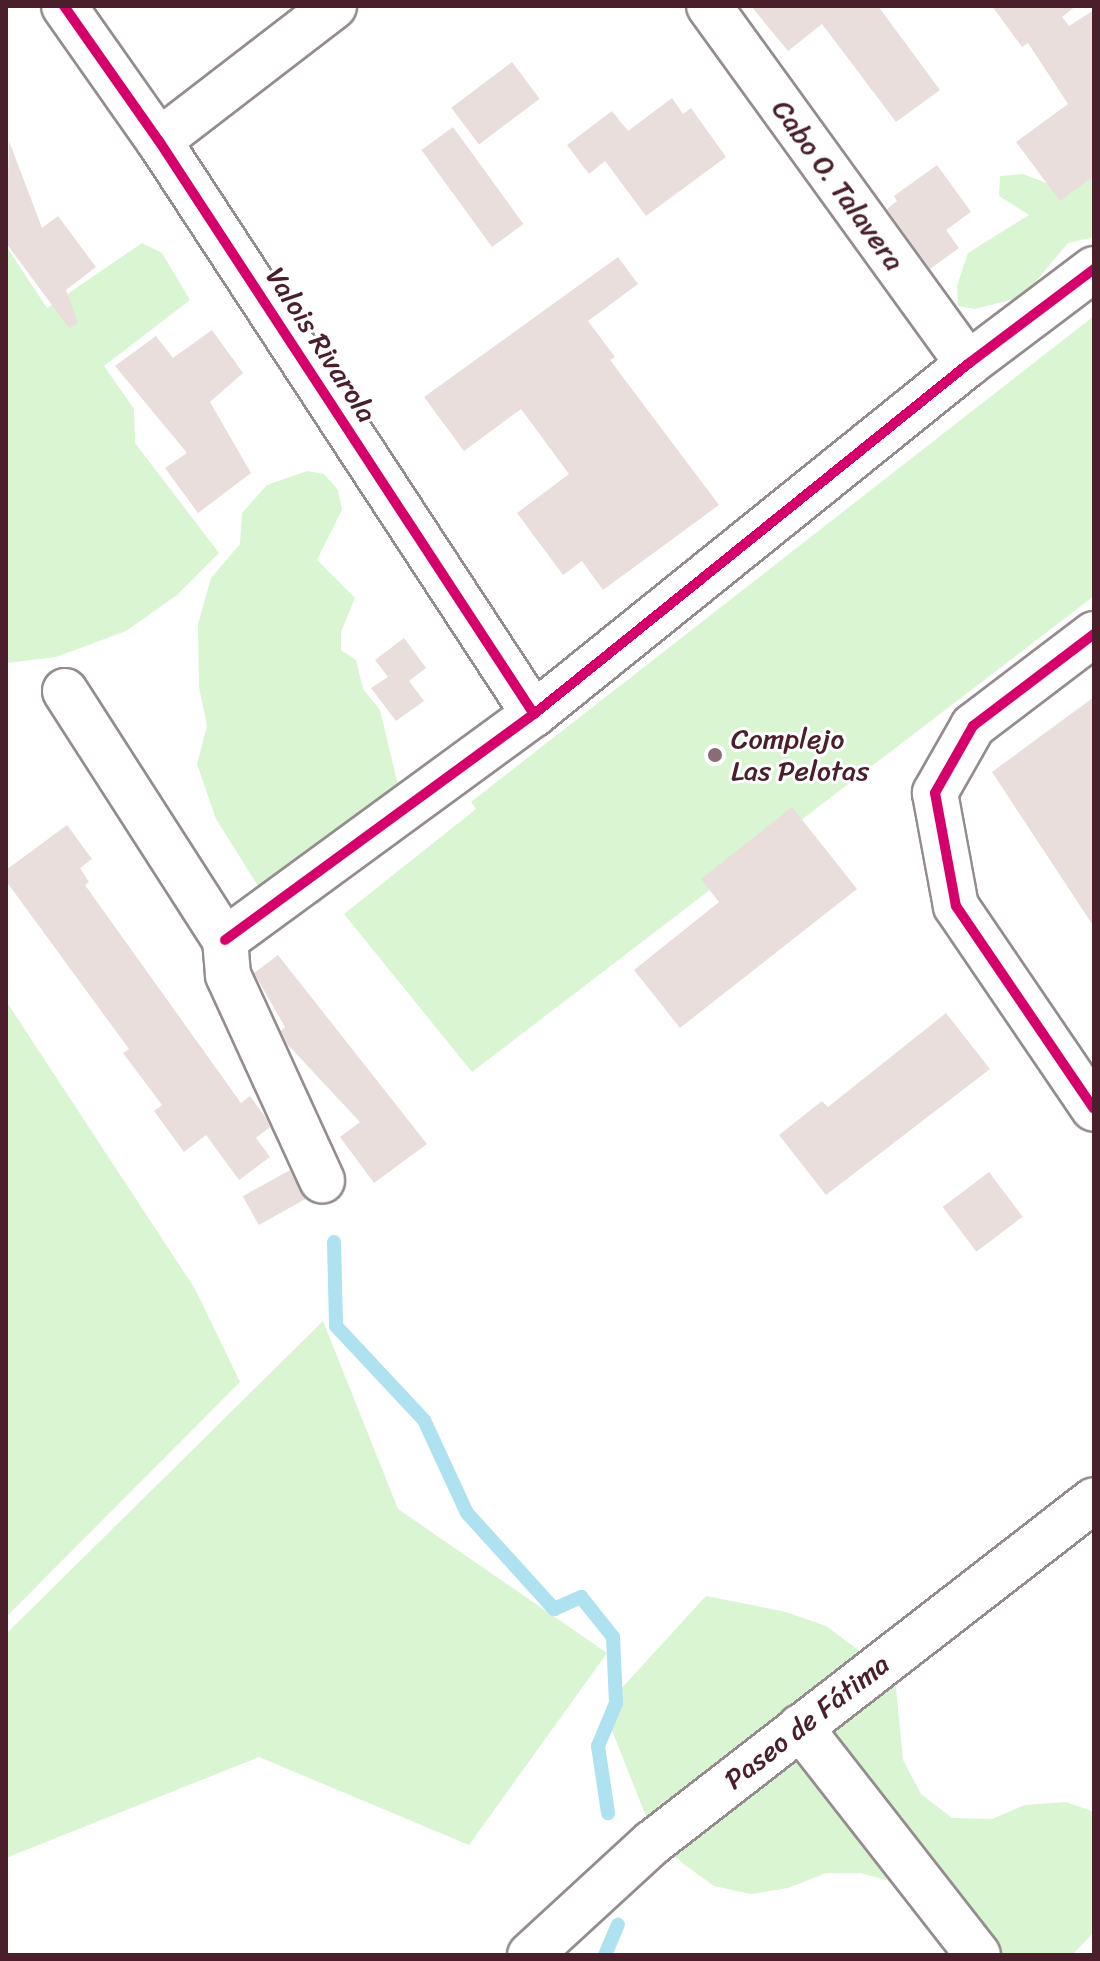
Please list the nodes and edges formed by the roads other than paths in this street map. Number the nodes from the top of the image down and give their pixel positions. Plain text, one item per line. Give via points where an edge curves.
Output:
1 (64, 6) edge
2 (334, 6) edge
3 (709, 6) edge
4 (159, 141) junction
5 (1094, 269) edge
6 (968, 364) junction
7 (1094, 634) edge
8 (65, 691) dead end
9 (534, 714) junction
10 (225, 940) junction
11 (1094, 1109) edge
12 (322, 1180) dead end
13 (1094, 1500) edge
14 (800, 1727) junction
15 (530, 1955) edge
16 (978, 1955) edge

1 - 4 street, Valois Rivarola
2 - 4 street
3 - 6 street, Cabo O. Talavera
4 - 9 street, Valois Rivarola
5 - 6 street
6 - 9 street
7 - 11 street via 973,726 935,793 956,906
8 - 10 street
9 - 10 street
10 - 12 street via 228,975
13 - 14 street, Paseo de Fátima
14 - 15 street, Paseo de Fátima via 652,1843
14 - 16 street

